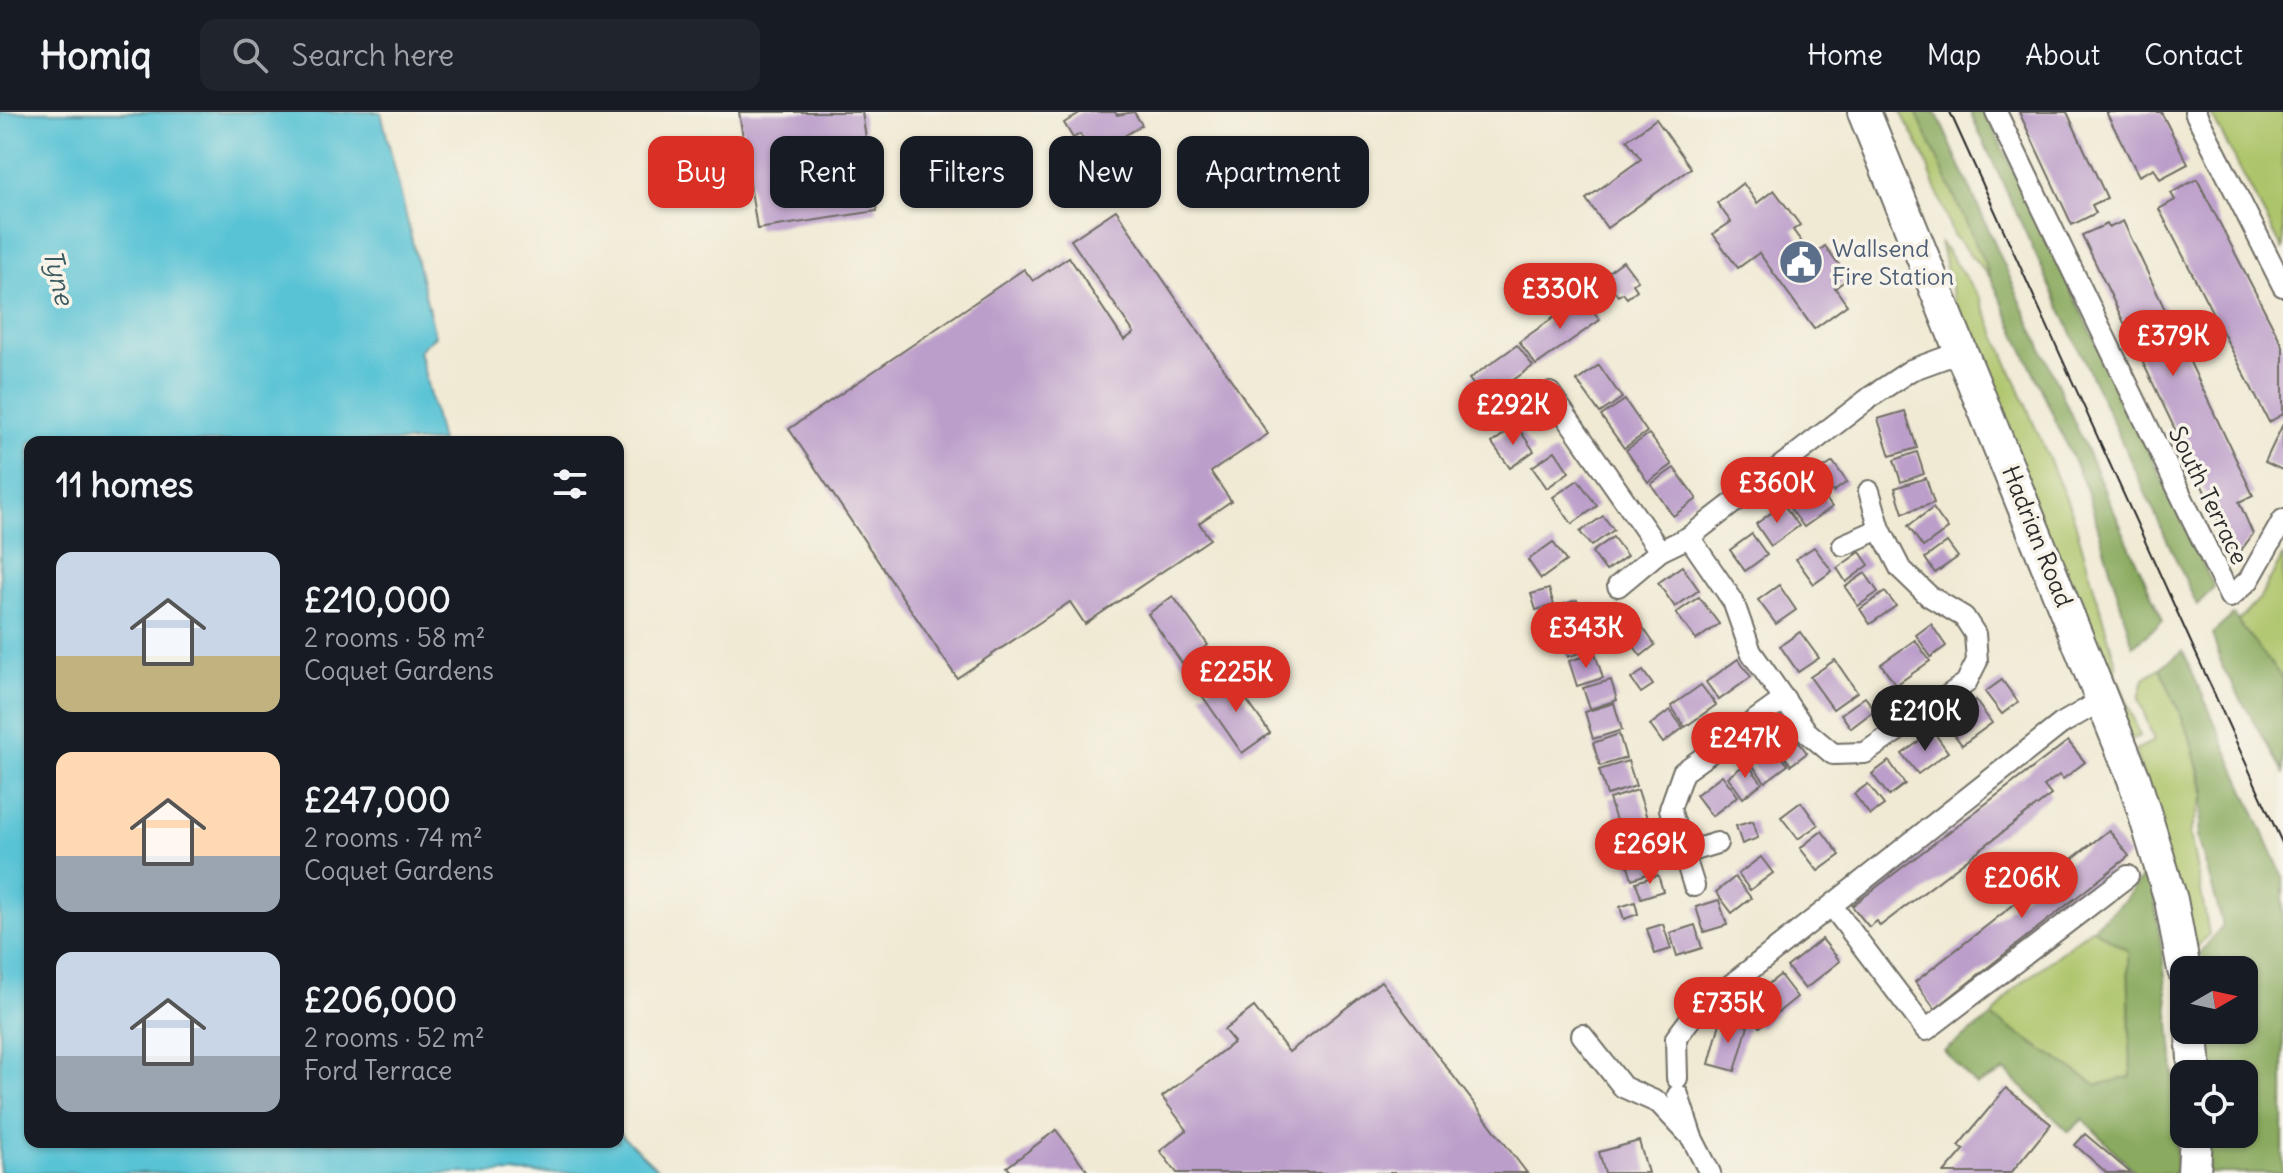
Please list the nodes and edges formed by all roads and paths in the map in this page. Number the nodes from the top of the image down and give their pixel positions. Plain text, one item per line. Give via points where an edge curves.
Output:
1 (1864, 112) edge
2 (1996, 112) edge
3 (2195, 112) edge
4 (2283, 286) edge
5 (1963, 351) junction
6 (1550, 393) dead end
7 (1869, 491) dead end
8 (2283, 520) edge
9 (1880, 529) junction
10 (1689, 537) junction
11 (1843, 545) dead end
12 (1660, 551) junction
13 (1618, 586) dead end
14 (1785, 699) junction
15 (2104, 699) junction
16 (1717, 843) dead end
17 (1684, 853) junction
18 (2128, 876) dead end
19 (1694, 886) dead end
20 (1832, 906) junction
21 (2181, 956) edge
22 (1582, 1035) dead end
23 (1692, 1138) junction
24 (2195, 1148) edge
25 (1710, 1173) edge
26 (2194, 1173) edge

1 - 5 main road, Hadrian Road
2 - 8 street, South Terrace via 2230,597 2249,580
3 - 4 street
5 - 10 street via 1911,370 1872,396
5 - 15 main road, Hadrian Road
6 - 12 street
7 - 9 street
9 - 11 street
9 - 14 street via 1900,568 1929,596 1964,617 1975,634 1977,661 1966,683 1865,753 1833,754 1807,732
10 - 12 street
10 - 14 street via 1733,601 1751,652
12 - 13 street
14 - 17 street via 1683,772 1670,809
15 - 20 street via 2061,724
15 - 21 main road, Hadrian Road via 2156,845
16 - 17 street
17 - 19 street
18 - 20 street via 1926,1030
20 - 23 street via 1694,1014 1676,1038 1678,1087
22 - 23 street via 1623,1087 1659,1103
23 - 25 street
24 - 26 main road

